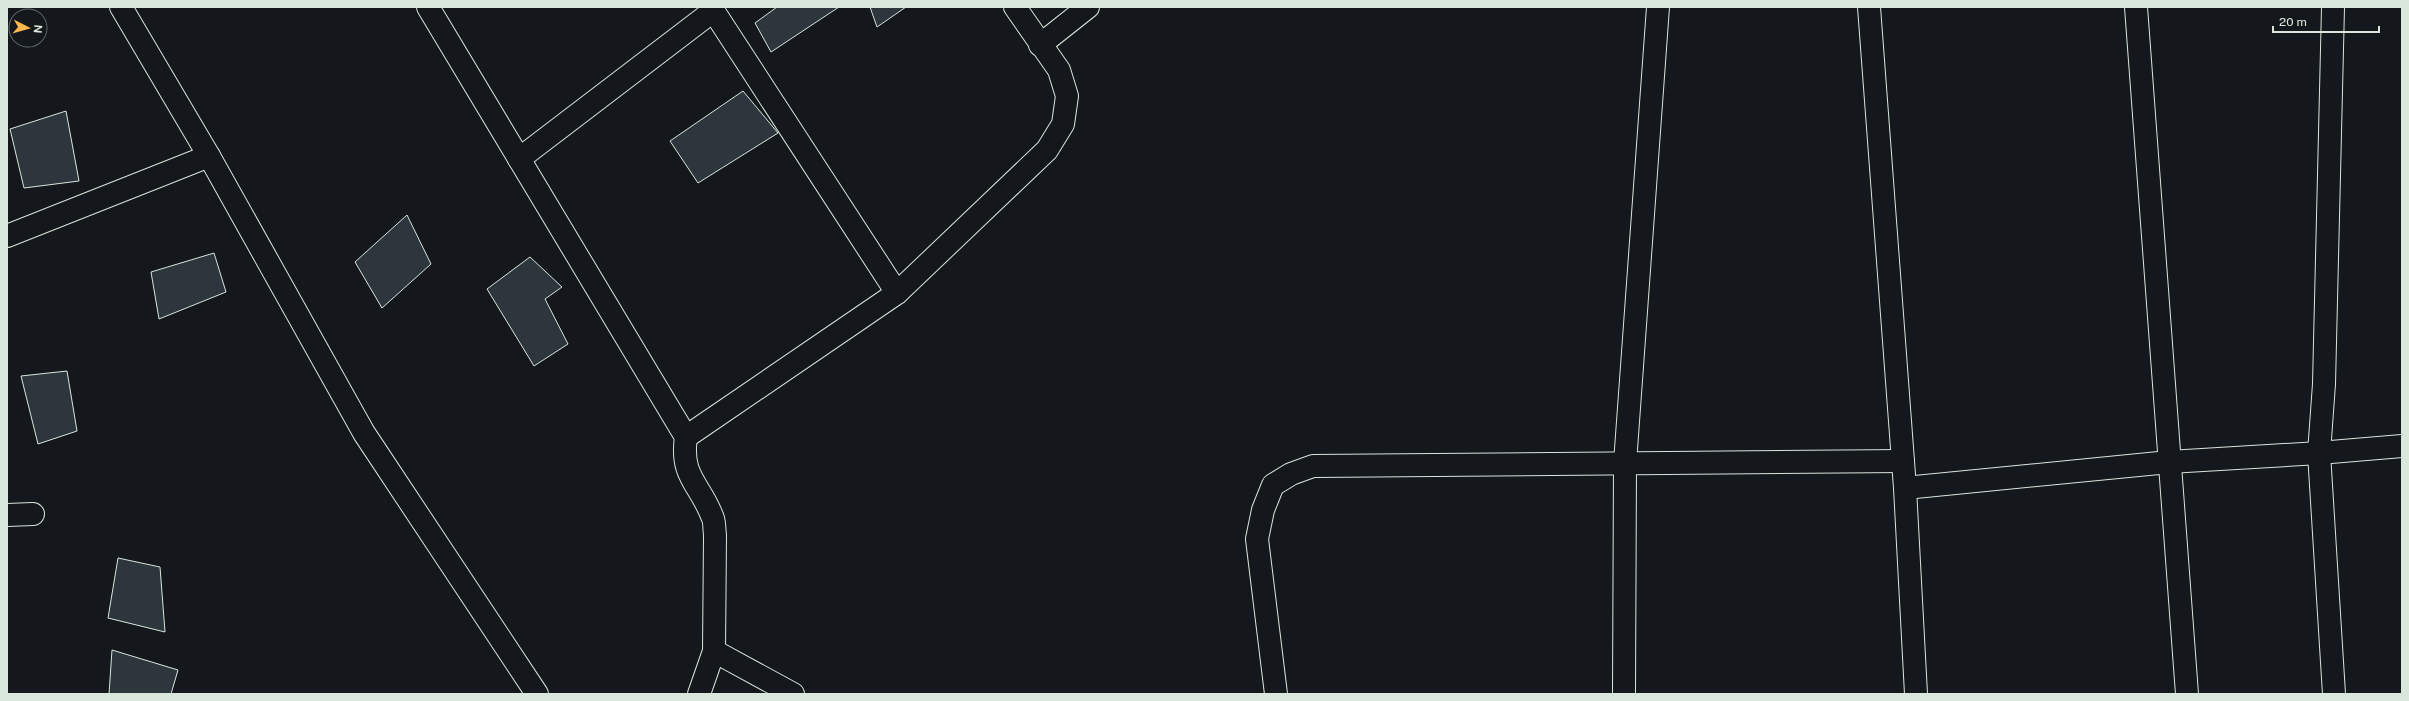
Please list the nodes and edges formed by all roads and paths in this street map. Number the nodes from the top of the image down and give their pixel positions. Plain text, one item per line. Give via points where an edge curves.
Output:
1 (121, 7) edge
2 (428, 7) edge
3 (1015, 7) edge
4 (1088, 7) edge
5 (1658, 7) edge
6 (1869, 7) edge
7 (2136, 7) edge
8 (2333, 7) edge
9 (712, 9) edge
10 (1040, 44) junction
11 (209, 156) junction
12 (519, 159) junction
13 (7, 236) edge
14 (897, 293) junction
15 (686, 437) junction
16 (2402, 446) edge
17 (2319, 453) junction
18 (1903, 461) junction
19 (2170, 462) junction
20 (1625, 463) junction
21 (1905, 488) junction
22 (33, 514) dead end
23 (7, 515) edge
24 (714, 651) junction
25 (537, 694) edge
26 (699, 694) edge
27 (793, 694) edge
28 (1276, 694) edge
29 (1624, 694) edge
30 (1916, 694) edge
31 (2187, 694) edge
32 (2334, 694) edge

1 - 11 street
2 - 12 street
3 - 10 street
4 - 10 street
5 - 20 street
6 - 18 street
7 - 19 street
8 - 17 street via 2324,384
9 - 12 street
9 - 14 street
10 - 14 street via 1059,70 1067,96 1059,130 1047,150
11 - 13 street
11 - 25 street via 364,433
12 - 15 street
14 - 15 street
15 - 24 street via 684,453 687,471 713,517
16 - 17 street
17 - 19 street
17 - 32 street
18 - 20 street
18 - 21 street
19 - 21 street
19 - 31 street
20 - 28 street via 1313,466 1291,474 1273,486 1263,510 1257,539
20 - 29 street
21 - 30 street
22 - 23 street
24 - 26 street
24 - 27 street

